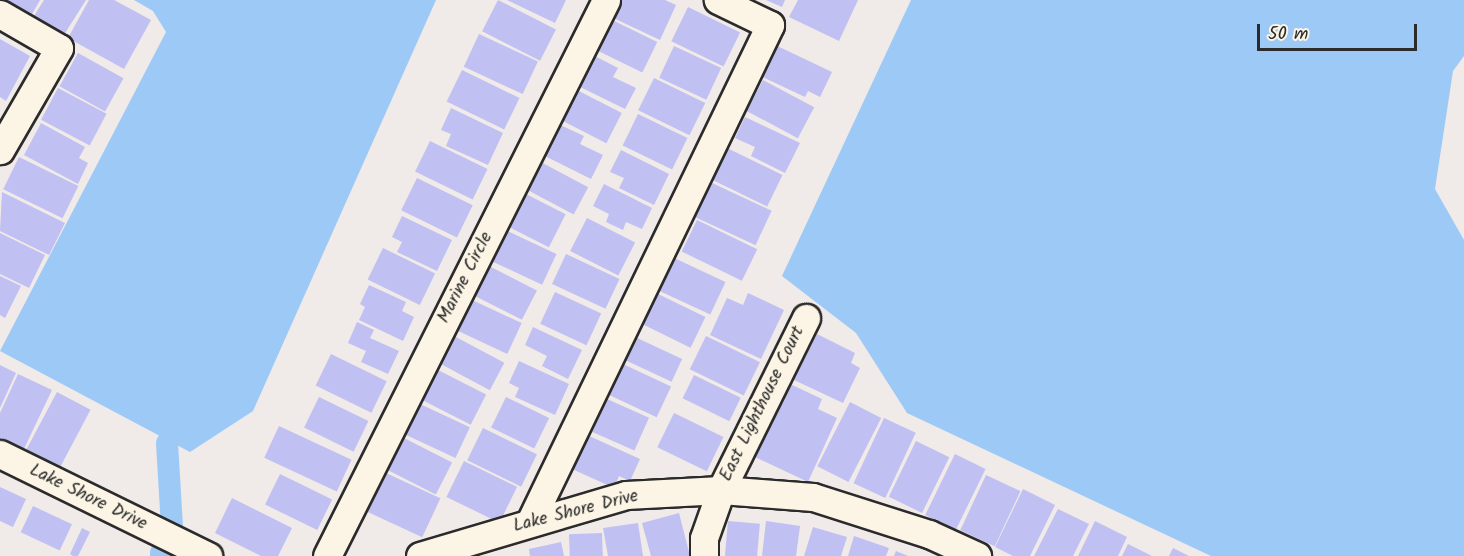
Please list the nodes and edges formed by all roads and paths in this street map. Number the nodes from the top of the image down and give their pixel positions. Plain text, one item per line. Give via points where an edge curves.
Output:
1 (606, 0) edge
2 (718, 0) edge
3 (0, 14) edge
4 (0, 150) edge
5 (806, 318) dead end
6 (0, 454) edge
7 (721, 490) junction
8 (530, 522) junction
9 (208, 556) edge
10 (327, 556) edge
11 (420, 556) edge
12 (704, 556) edge
13 (977, 556) edge

1 - 10 street, Marine Circle
2 - 8 street via 770,25
3 - 4 street via 59,48
5 - 7 street, East Lighthouse Court
6 - 9 street, Lake Shore Drive
7 - 8 street, Lake Shore Drive via 626,495
7 - 12 street, East Lighthouse Court via 704,538
7 - 13 street, Lake Shore Drive via 813,497 929,534
8 - 11 street, Lake Shore Drive

